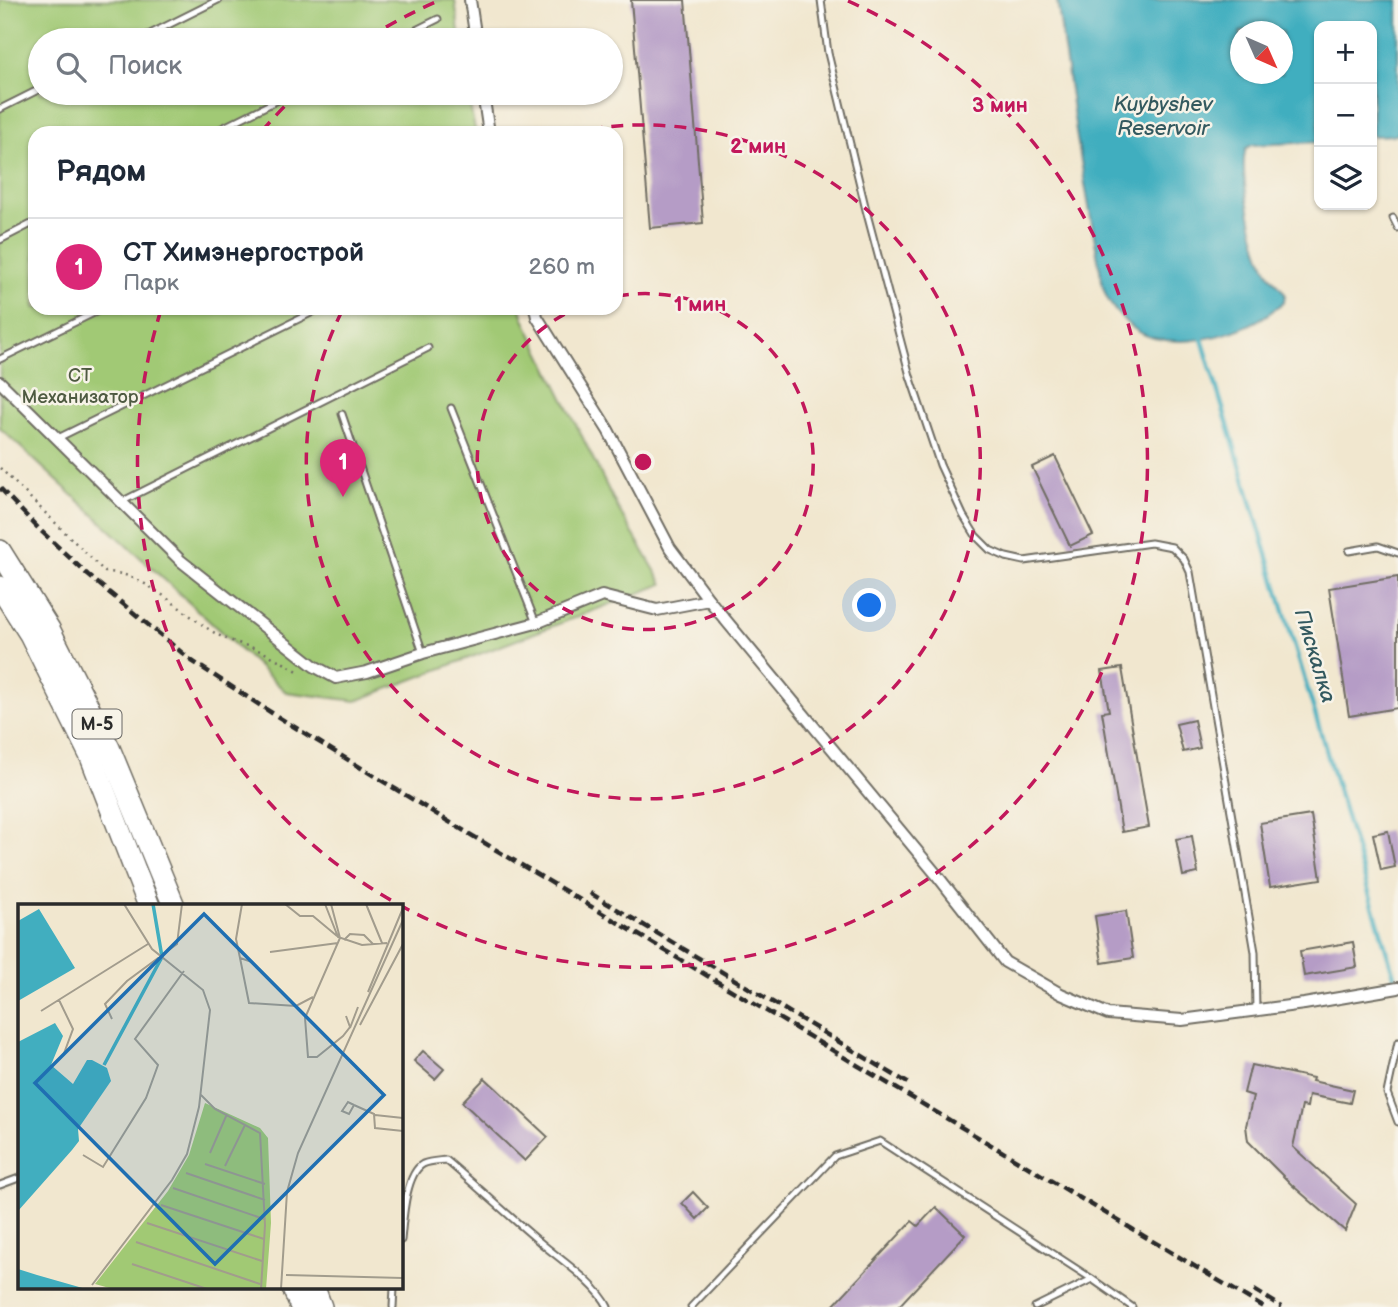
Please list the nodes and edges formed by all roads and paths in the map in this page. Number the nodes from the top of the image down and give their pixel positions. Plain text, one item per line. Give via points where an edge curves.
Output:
1 (218, 0) edge
2 (470, 0) edge
3 (821, 0) edge
4 (438, 19) dead end
5 (162, 28) edge
6 (420, 28) edge
7 (474, 28) edge
8 (28, 95) edge
9 (268, 105) edge
10 (485, 105) edge
11 (0, 109) edge
12 (226, 126) edge
13 (488, 126) edge
14 (1393, 218) dead end
15 (28, 226) edge
16 (1398, 228) edge
17 (0, 240) edge
18 (90, 315) edge
19 (307, 315) edge
20 (537, 315) edge
21 (428, 348) dead end
22 (0, 359) edge
23 (0, 382) edge
24 (451, 408) dead end
25 (342, 414) dead end
26 (58, 438) junction
27 (0, 468) edge
28 (120, 502) junction
29 (0, 551) edge
30 (1349, 551) dead end
31 (1398, 553) edge
32 (0, 587) edge
33 (709, 600) junction
34 (536, 623) junction
35 (423, 653) junction
36 (307, 676) dead end
37 (148, 904) edge
38 (173, 904) edge
39 (1398, 988) edge
40 (1255, 1011) junction
41 (1398, 1042) edge
42 (1398, 1122) edge
43 (18, 1178) edge
44 (0, 1185) edge
45 (402, 1234) edge
46 (1092, 1279) junction
47 (294, 1290) edge
48 (315, 1290) edge
49 (301, 1307) edge
50 (321, 1307) edge
51 (608, 1307) edge
52 (691, 1307) edge
53 (1035, 1307) edge
54 (1132, 1307) edge

1 - 5 lane
2 - 7 street
3 - 40 lane via 828,53 910,376 940,465 976,536 990,550 1024,561 1151,543 1172,547 1190,572 1255,951
4 - 6 lane
8 - 11 lane
9 - 12 lane
10 - 13 street
14 - 16 lane
15 - 17 lane
18 - 22 lane
19 - 26 lane
20 - 33 street via 608,430 670,548
21 - 28 lane
23 - 26 street
24 - 34 lane
25 - 35 lane
26 - 28 street
27 - 36 path via 105,572 131,576 206,628
28 - 35 street via 181,561 314,666 336,678
29 - 38 highway, М-5 via 48,628 109,748
30 - 31 lane via 1378,547
32 - 37 highway, М-5 via 30,634 91,757
33 - 34 street via 657,610 602,596
33 - 40 street via 1005,962 1108,1014 1182,1020
34 - 35 street
39 - 40 street
41 - 42 lane via 1387,1093
43 - 44 lane
45 - 51 lane via 415,1172 432,1161 446,1160 585,1280
46 - 52 lane via 880,1141 835,1156
46 - 53 lane
46 - 54 lane
47 - 49 highway
48 - 50 highway

